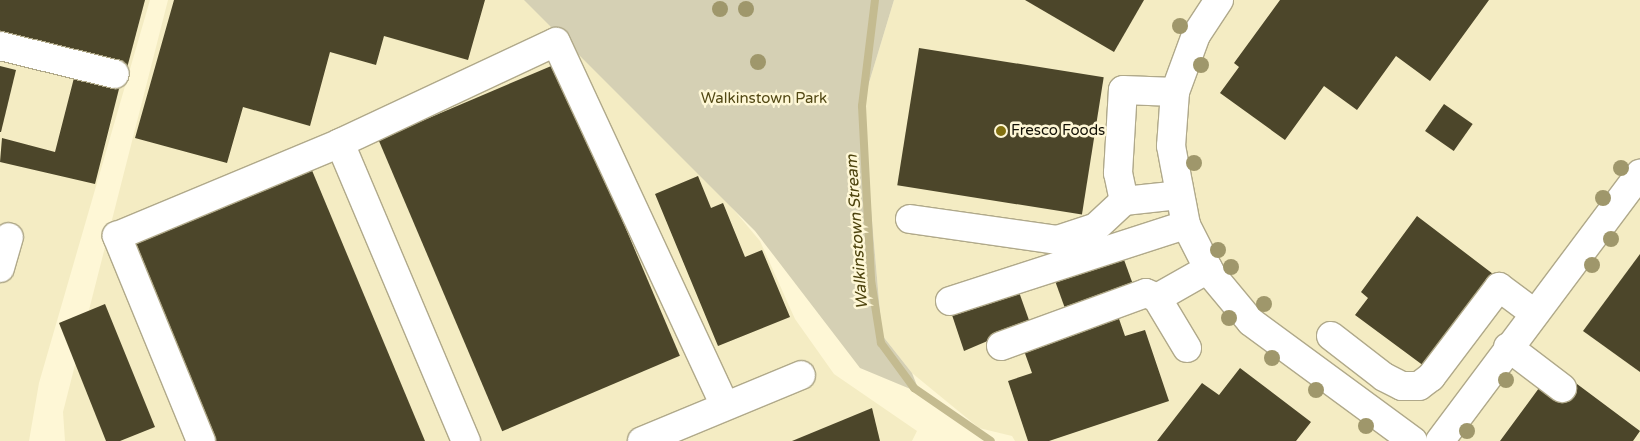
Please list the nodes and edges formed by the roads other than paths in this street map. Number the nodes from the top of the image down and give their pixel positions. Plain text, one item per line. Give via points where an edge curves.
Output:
1 (1218, 0) edge
2 (0, 46) edge
3 (115, 74) dead end
4 (1175, 92) junction
5 (340, 144) junction
6 (1639, 177) edge
7 (1179, 195) junction
8 (1124, 201) junction
9 (910, 219) dead end
10 (1186, 225) junction
11 (9, 237) dead end
12 (0, 268) edge
13 (1208, 268) junction
14 (1157, 298) junction
15 (950, 301) dead end
16 (1534, 313) junction
17 (1331, 336) dead end
18 (1001, 346) dead end
19 (1508, 347) junction
20 (1187, 348) dead end
21 (801, 375) dead end
22 (1562, 388) dead end
23 (725, 406) junction
24 (201, 441) edge
25 (466, 441) edge
26 (642, 441) edge
27 (1413, 441) edge
28 (1440, 441) edge

1 - 4 street via 1196,35
2 - 3 street
4 - 7 street via 1171,146
4 - 8 street via 1123,90 1118,173
5 - 23 street via 556,42
5 - 24 street via 118,236
5 - 25 street
6 - 16 street
7 - 8 street
7 - 10 street
8 - 9 street via 1095,228 1057,240
10 - 13 street
10 - 15 street
11 - 12 street
13 - 14 street
13 - 27 street via 1251,322
14 - 18 street via 1146,293
14 - 20 street
16 - 17 street via 1498,287 1431,377 1419,386 1402,386 1384,377
16 - 19 street
19 - 22 street
19 - 28 street
21 - 23 street
23 - 26 street

